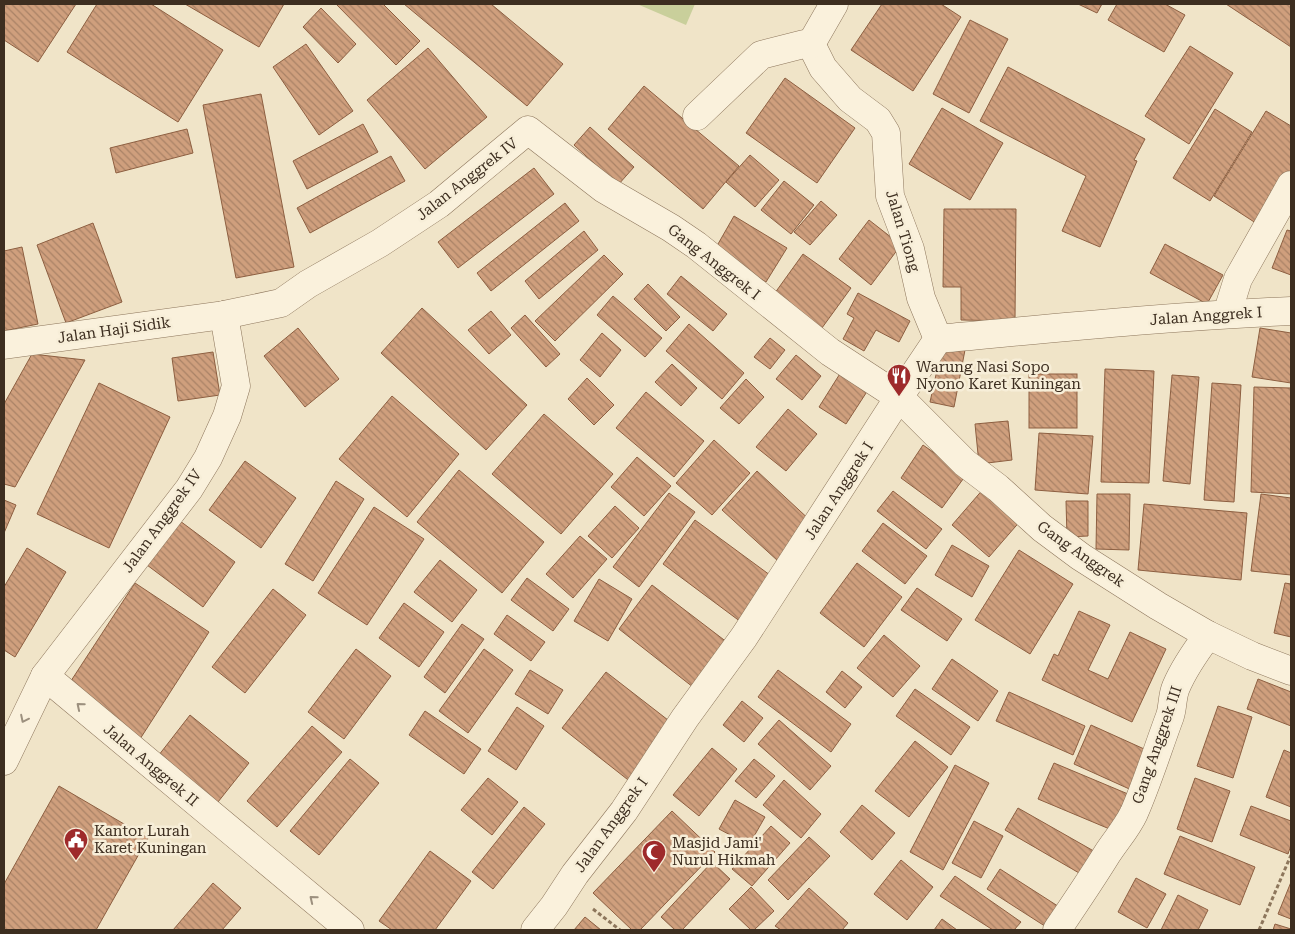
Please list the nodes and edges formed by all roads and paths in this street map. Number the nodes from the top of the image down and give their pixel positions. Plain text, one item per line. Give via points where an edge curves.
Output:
1 (834, 4) edge
2 (811, 44) junction
3 (697, 116) dead end
4 (528, 130) joint
5 (1291, 185) edge
6 (1291, 311) edge
7 (1227, 314) junction
8 (224, 315) junction
9 (938, 339) junction
10 (4, 345) edge
11 (899, 397) junction
12 (1208, 635) junction
13 (1291, 671) edge
14 (45, 676) junction
15 (4, 761) edge
16 (1291, 855) edge
17 (350, 930) edge
18 (535, 930) edge
19 (1057, 930) edge
20 (1259, 930) edge

1 - 2 street
2 - 3 street via 760,55
2 - 9 street, Jalan Tiong via 823,68 850,99 878,120 886,133 890,196 910,250 920,298
4 - 8 street, Jalan Anggrek IV via 439,204 380,243 281,303
4 - 11 street, Gang Anggrek I via 604,189 696,245 830,352
5 - 7 street via 1238,280
6 - 7 street, Jalan Anggrek I
7 - 9 street, Jalan Anggrek I
8 - 10 street, Jalan Haji Sidik
8 - 14 street, Jalan Anggrek IV via 236,386 208,458 189,489
9 - 11 street, Jalan Anggrek I
11 - 12 street, Gang Anggrek via 942,442 1042,528 1081,557
11 - 18 street, Jalan Anggrek I via 744,637 685,718 624,811
12 - 13 street, Gang Anggrek
12 - 19 street, Gang Anggrek III via 1175,689 1152,770 1133,815
14 -> 15 street, Jalan Anggrek IV
17 -> 14 street, Jalan Anggrek II
16 - 20 path

